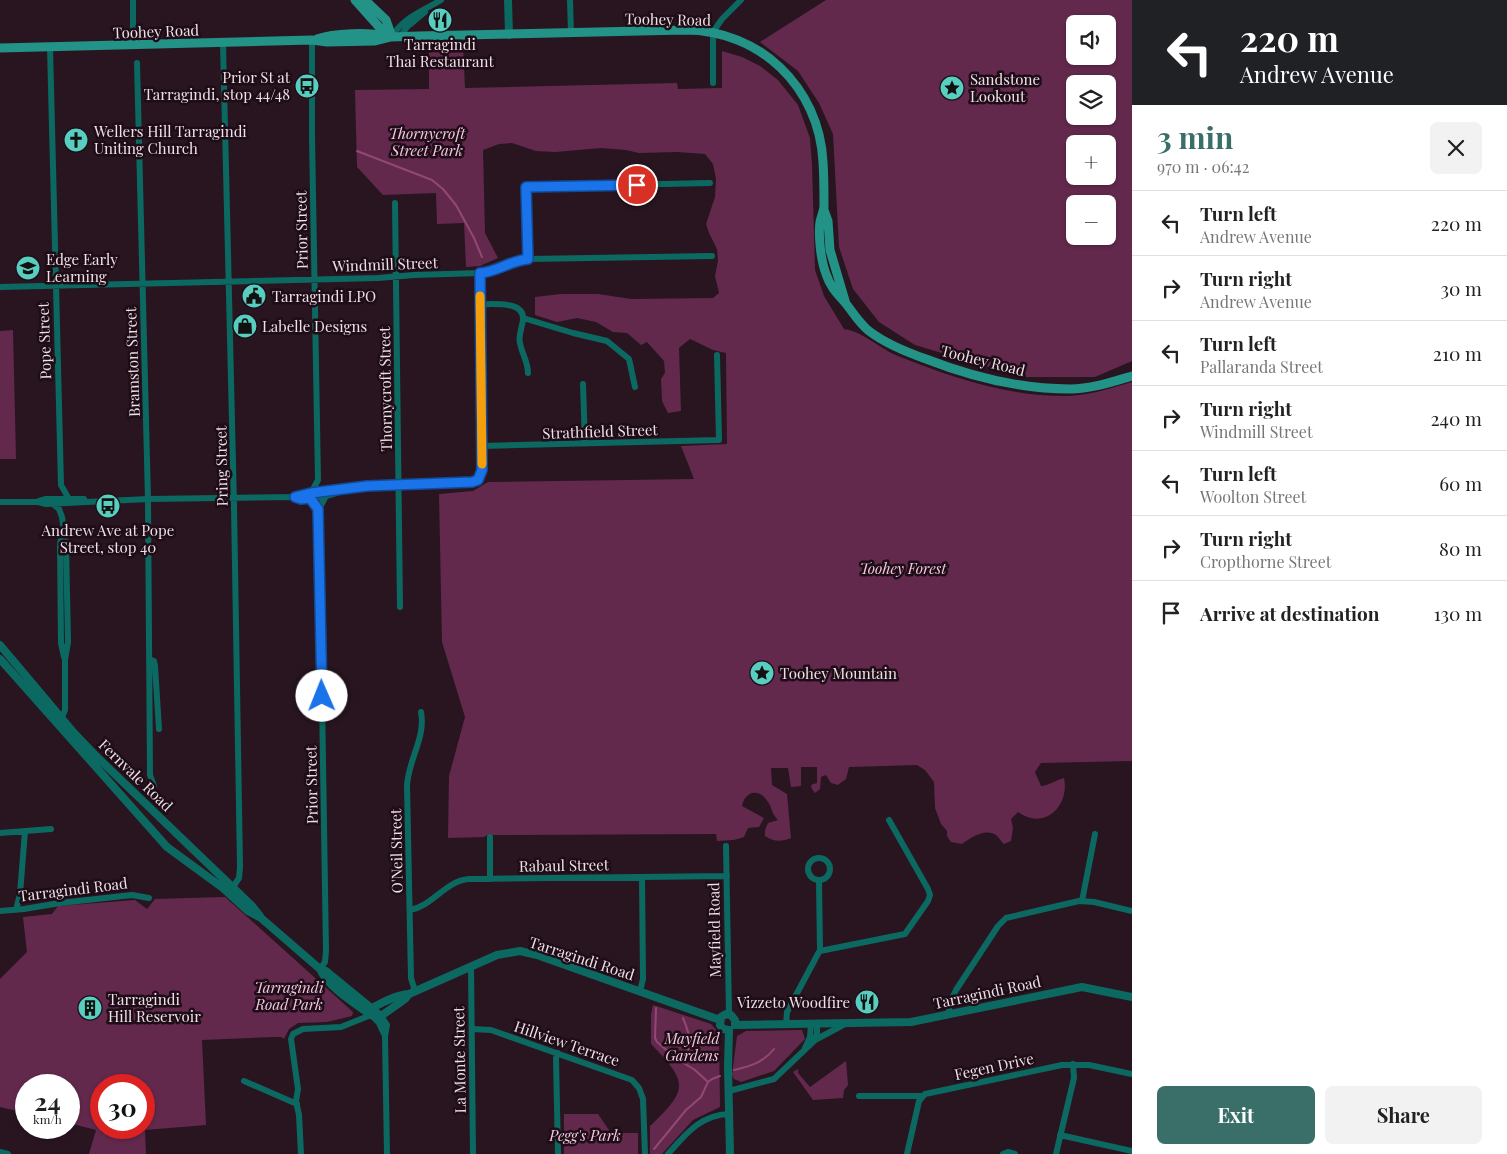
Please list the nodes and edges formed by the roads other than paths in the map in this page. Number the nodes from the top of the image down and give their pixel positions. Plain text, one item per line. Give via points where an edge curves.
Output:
1 (133, 0) edge
2 (356, 0) edge
3 (365, 0) edge
4 (441, 0) edge
5 (508, 0) edge
6 (570, 0) edge
7 (741, 0) edge
8 (366, 11) junction
9 (713, 32) junction
10 (570, 33) junction
11 (354, 35) junction
12 (509, 35) junction
13 (394, 37) junction
14 (312, 40) junction
15 (223, 42) junction
16 (133, 45) junction
17 (50, 47) junction
18 (0, 48) edge
19 (137, 63) dead end
20 (713, 83) dead end
21 (710, 183) dead end
22 (395, 203) dead end
23 (712, 256) dead end
24 (528, 259) junction
25 (480, 273) junction
26 (396, 276) junction
27 (315, 278) junction
28 (228, 281) junction
29 (142, 283) junction
30 (55, 286) junction
31 (0, 287) edge
32 (480, 304) junction
33 (523, 318) junction
34 (717, 355) dead end
35 (528, 373) dead end
36 (1132, 376) edge
37 (583, 384) dead end
38 (635, 387) dead end
39 (585, 444) junction
40 (481, 446) junction
41 (318, 480) junction
42 (61, 485) junction
43 (399, 485) junction
44 (326, 494) junction
45 (310, 496) junction
46 (234, 498) junction
47 (148, 499) junction
48 (69, 501) junction
49 (0, 502) edge
50 (54, 502) junction
51 (318, 509) junction
52 (62, 517) junction
53 (400, 607) dead end
54 (0, 645) edge
55 (0, 659) edge
56 (149, 660) junction
57 (421, 712) dead end
58 (59, 720) junction
59 (159, 729) dead end
60 (154, 786) dead end
61 (889, 820) dead end
62 (51, 829) dead end
63 (25, 831) junction
64 (0, 833) edge
65 (1095, 834) dead end
66 (490, 837) dead end
67 (726, 846) dead end
68 (727, 876) junction
69 (642, 877) junction
70 (490, 879) junction
71 (819, 880) dead end
72 (233, 887) junction
73 (149, 898) dead end
74 (1082, 901) junction
75 (16, 910) junction
76 (410, 910) junction
77 (0, 911) edge
78 (1132, 911) edge
79 (261, 918) junction
80 (820, 951) junction
81 (471, 966) junction
82 (320, 969) junction
83 (640, 991) junction
84 (412, 992) junction
85 (1132, 997) edge
86 (372, 1012) junction
87 (729, 1014) junction
88 (949, 1014) junction
89 (381, 1016) junction
90 (720, 1020) junction
91 (846, 1023) junction
92 (814, 1024) junction
93 (786, 1025) junction
94 (732, 1027) junction
95 (472, 1028) junction
96 (385, 1036) junction
97 (815, 1040) junction
98 (805, 1049) junction
99 (558, 1053) junction
100 (1074, 1064) junction
101 (1132, 1074) edge
102 (244, 1081) dead end
103 (729, 1091) junction
104 (859, 1096) dead end
105 (922, 1096) junction
106 (296, 1104) junction
107 (729, 1114) junction
108 (1060, 1135) junction
109 (0, 1152) edge
110 (1130, 1152) edge
111 (8, 1154) edge
112 (301, 1154) edge
113 (387, 1154) edge
114 (473, 1154) edge
115 (558, 1154) edge
116 (645, 1154) edge
117 (668, 1154) edge
118 (730, 1154) edge
119 (907, 1154) edge
120 (1003, 1154) edge
121 (1016, 1154) edge
122 (1056, 1154) edge

1 - 16 street
2 - 8 main road
3 - 13 main road via 386,21
4 - 13 street via 399,26
5 - 12 street
6 - 10 street
7 - 9 street
8 - 11 main road via 367,26
8 - 13 main road via 380,28
9 - 10 main road, Toohey Road
9 - 20 street
9 - 36 main road, Toohey Road via 762,53 797,86 807,101 821,147 830,250 846,304 868,330 886,342 957,371 1014,385 1070,389 1099,386
10 - 12 main road, Toohey Road
11 - 13 main road, Toohey Road
11 - 14 main road, Toohey Road
12 - 13 main road, Toohey Road
13 - 14 main road, Toohey Road via 374,41
14 - 15 main road, Toohey Road
14 - 27 street, Prior Street
15 - 16 main road, Toohey Road
15 - 28 street, Pring Street
16 - 17 main road, Toohey Road
17 - 18 main road, Toohey Road
17 - 30 street, Pope Street
19 - 29 street, Bramston Street
21 - 24 street via 526,187
22 - 26 street, Thornycroft Street
23 - 24 street, Windmill Street
24 - 25 street, Windmill Street
25 - 26 street, Windmill Street
25 - 32 street
26 - 27 street, Windmill Street
26 - 43 street, Thornycroft Street
27 - 28 street, Windmill Street
27 - 41 street, Prior Street
28 - 29 street, Windmill Street
28 - 46 street, Pring Street
29 - 30 street, Windmill Street
29 - 47 street, Bramston Street
30 - 31 street, Windmill Street
30 - 42 street, Pope Street
32 - 33 street via 514,307
32 - 40 street
33 - 35 street via 519,341
33 - 38 street via 607,341 629,359
34 - 39 street, Strathfield Street via 719,440
37 - 39 street
39 - 40 street, Strathfield Street
40 - 43 street via 482,470 480,478 472,482
41 - 44 street
41 - 45 street, Prior Street
42 - 48 street, Pope Street
42 - 50 street, Pope Street
43 - 44 street via 367,486
43 - 53 street, Thornycroft Street
44 - 45 street
44 - 51 street
45 - 46 street via 301,499
45 - 51 street
46 - 47 street
46 - 72 street, Pring Street via 240,867 239,878
47 - 48 street via 92,501 82,498
47 - 56 street, Bramston Street
48 - 50 street
48 - 52 street
49 - 50 street
50 - 52 street
51 - 82 street, Prior Street via 326,951 325,962
52 - 58 street via 66,544 68,642 65,710
54 - 58 street, Fernvale Road
55 - 58 street, Fernvale Road
56 - 59 street, Bramston Street via 154,661 155,666
56 - 60 street, Bramston Street via 150,776
57 - 76 street, O'Neil Street via 418,748 408,777
58 - 72 street, Fernvale Road
58 - 79 street, Fernvale Road via 167,847
61 - 80 street via 928,889 929,900 905,934
62 - 63 street
63 - 64 street
63 - 75 street
65 - 74 street
66 - 70 street
67 - 68 street, Mayfield Road
68 - 69 street, Rabaul Street
68 - 87 street, Mayfield Road
69 - 70 street, Rabaul Street
69 - 83 street via 643,979
70 - 76 street, Rabaul Street via 469,878 456,882 424,905
71 - 80 street
72 - 79 street, Fernvale Road
73 - 75 street, Tarragindi Road via 132,895
74 - 78 street
74 - 88 street via 1012,915 1002,921 956,990 948,1005
75 - 77 street, Tarragindi Road
76 - 84 street, O'Neil Street
79 - 82 street, Fernvale Road
80 - 93 street via 787,1012
81 - 83 street, Tarragindi Road via 505,952 520,951
81 - 84 street, Tarragindi Road
81 - 95 street, La Monte Street
82 - 86 street, Fernvale Road via 338,990
83 - 90 street, Tarragindi Road
84 - 86 street, Tarragindi Road
84 - 89 street, Tarragindi Road
85 - 88 street, Tarragindi Road via 1082,987
86 - 89 street
86 - 96 street
86 - 106 street via 346,1026 303,1029 293,1034 298,1088
87 - 90 street
87 - 94 street via 734,1018
88 - 91 street, Tarragindi Road via 908,1022
89 - 96 street via 387,1025
90 - 94 street via 722,1027
91 - 92 street, Tarragindi Road
91 - 97 street
92 - 93 street, Tarragindi Road
92 - 97 street
92 - 98 street
93 - 94 street, Tarragindi Road
94 - 103 street
95 - 99 street, Hillview Terrace via 490,1030
95 - 114 street, La Monte Street
96 - 113 street
97 - 98 street
98 - 103 street via 774,1079
99 - 115 street
99 - 116 street, Hillview Terrace via 632,1080 639,1088 644,1099
100 - 101 street, Fegen Drive
100 - 105 street, Fegen Drive
100 - 108 street via 1074,1078
102 - 106 street
103 - 107 street
104 - 105 street, Fegen Drive
105 - 119 street
106 - 112 street
107 - 117 street via 703,1120
107 - 118 street
108 - 110 street
108 - 122 street
109 - 111 street
120 - 121 street

